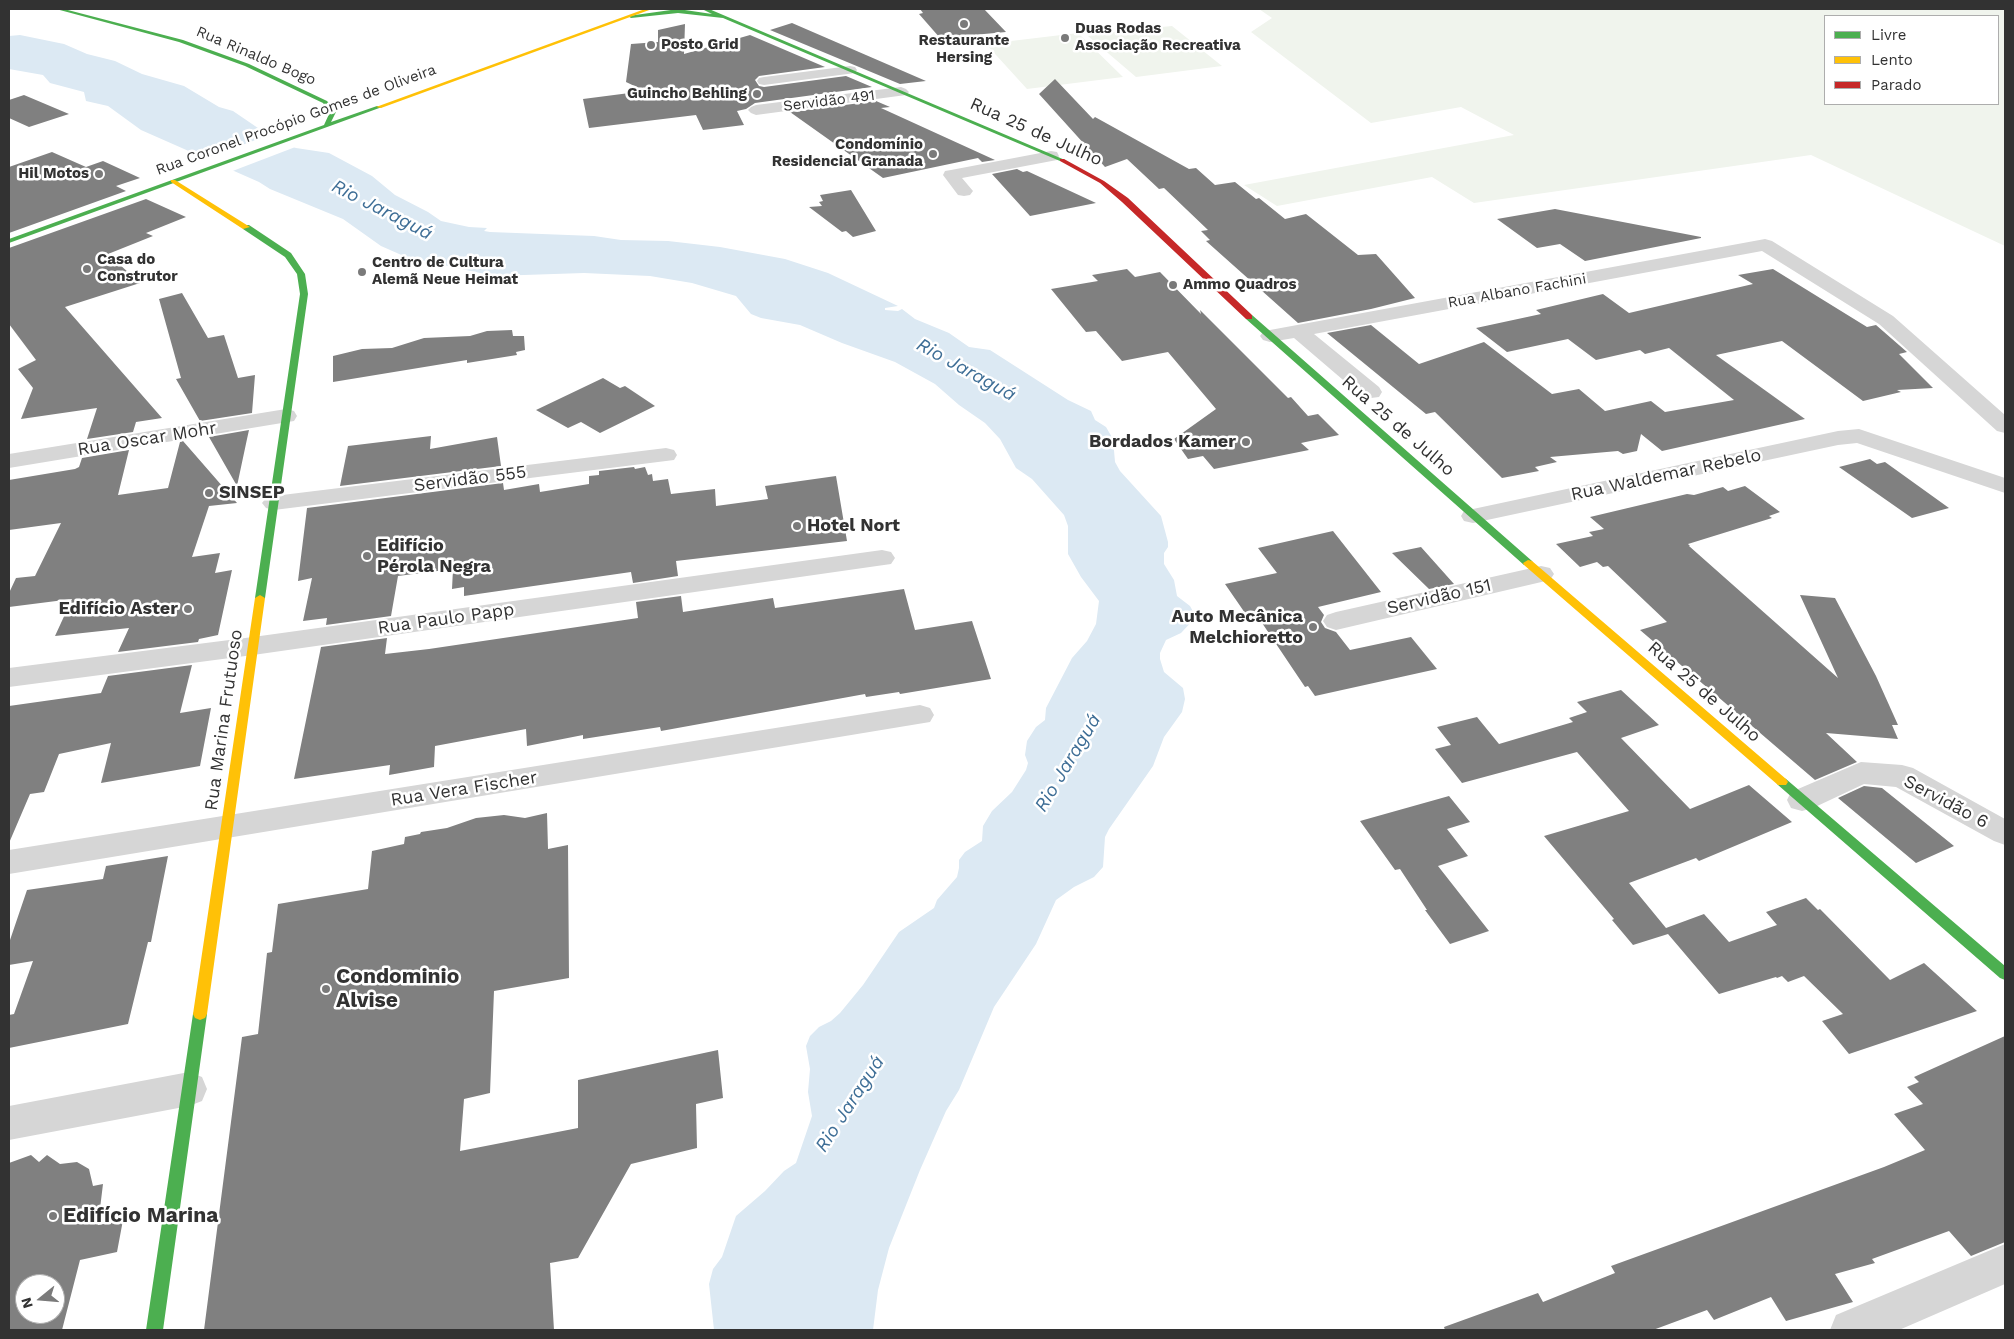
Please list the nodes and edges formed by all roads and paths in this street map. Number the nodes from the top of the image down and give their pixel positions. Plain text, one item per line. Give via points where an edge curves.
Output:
1 (59, 9) edge
2 (649, 9) edge
3 (705, 9) edge
4 (628, 12) edge
5 (726, 18) junction
6 (850, 70) junction
7 (764, 81) dead end
8 (901, 92) junction
9 (407, 95) junction
10 (325, 102) junction
11 (357, 102) dead end
12 (343, 103) dead end
13 (756, 110) dead end
14 (327, 124) junction
15 (1051, 156) junction
16 (173, 181) junction
17 (964, 191) dead end
18 (9, 241) edge
19 (1298, 331) junction
20 (1270, 336) junction
21 (1371, 392) dead end
22 (286, 416) junction
23 (2005, 426) edge
24 (666, 455) dead end
25 (9, 461) edge
26 (2005, 486) edge
27 (274, 503) junction
28 (1474, 516) junction
29 (882, 558) dead end
30 (1541, 574) junction
31 (1336, 621) dead end
32 (253, 646) junction
33 (9, 678) edge
34 (920, 715) dead end
35 (1802, 800) junction
36 (227, 827) junction
37 (2005, 833) edge
38 (9, 862) edge
39 (2005, 974) edge
40 (189, 1089) junction
41 (9, 1122) edge
42 (2005, 1264) edge
43 (154, 1330) edge
44 (1852, 1330) edge

1 - 10 main road, Rua Rinaldo Bogo via 112,17 181,41 247,65
2 - 4 main road, Rua Coronel Procópio Gomes de Oliveira
3 - 5 main road, Rua 25 de Julho
4 - 5 main road via 678,11
4 - 9 main road, Rua Coronel Procópio Gomes de Oliveira
5 - 6 main road, Rua 25 de Julho
6 - 7 street
6 - 8 main road, Rua 25 de Julho
8 - 13 street, Servidão 491
8 - 15 main road, Rua 25 de Julho
9 - 11 main road
9 - 14 main road, Rua Coronel Procópio Gomes de Oliveira
10 - 12 main road, Rua Rinaldo Bogo
10 - 14 main road, Rua Rinaldo Bogo via 333,112
14 - 16 main road, Rua Coronel Procópio Gomes de Oliveira
15 - 17 street via 951,175
15 - 20 main road, Rua 25 de Julho via 1102,182 1125,200
16 - 18 main road, Rua Coronel Procópio Gomes de Oliveira
16 - 22 main road, Rua Marina Frutuoso via 288,255 302,274 304,294
19 - 20 street, Rua Albano Fachini
19 - 21 street
19 - 23 street, Rua Albano Fachini via 1765,245 1886,320
20 - 28 main road, Rua 25 de Julho
22 - 25 street, Rua Oscar Mohr
22 - 27 main road, Rua Marina Frutuoso
24 - 27 street, Servidão 555
26 - 28 street, Rua Waldemar Rebelo via 1859,436
27 - 32 main road, Rua Marina Frutuoso
28 - 30 main road, Rua 25 de Julho
29 - 32 street, Rua Paulo Papp
30 - 31 street, Servidão 151
30 - 35 main road, Rua 25 de Julho
32 - 33 street, Rua Paulo Papp
32 - 36 main road, Rua Marina Frutuoso
34 - 36 street, Rua Vera Fischer
35 - 37 street, Servidão 6 via 1861,772 1902,776
35 - 39 main road, Rua 25 de Julho
36 - 38 street, Rua Vera Fischer
36 - 40 main road, Rua Marina Frutuoso
40 - 41 street
40 - 43 main road, Rua Marina Frutuoso
42 - 44 street

